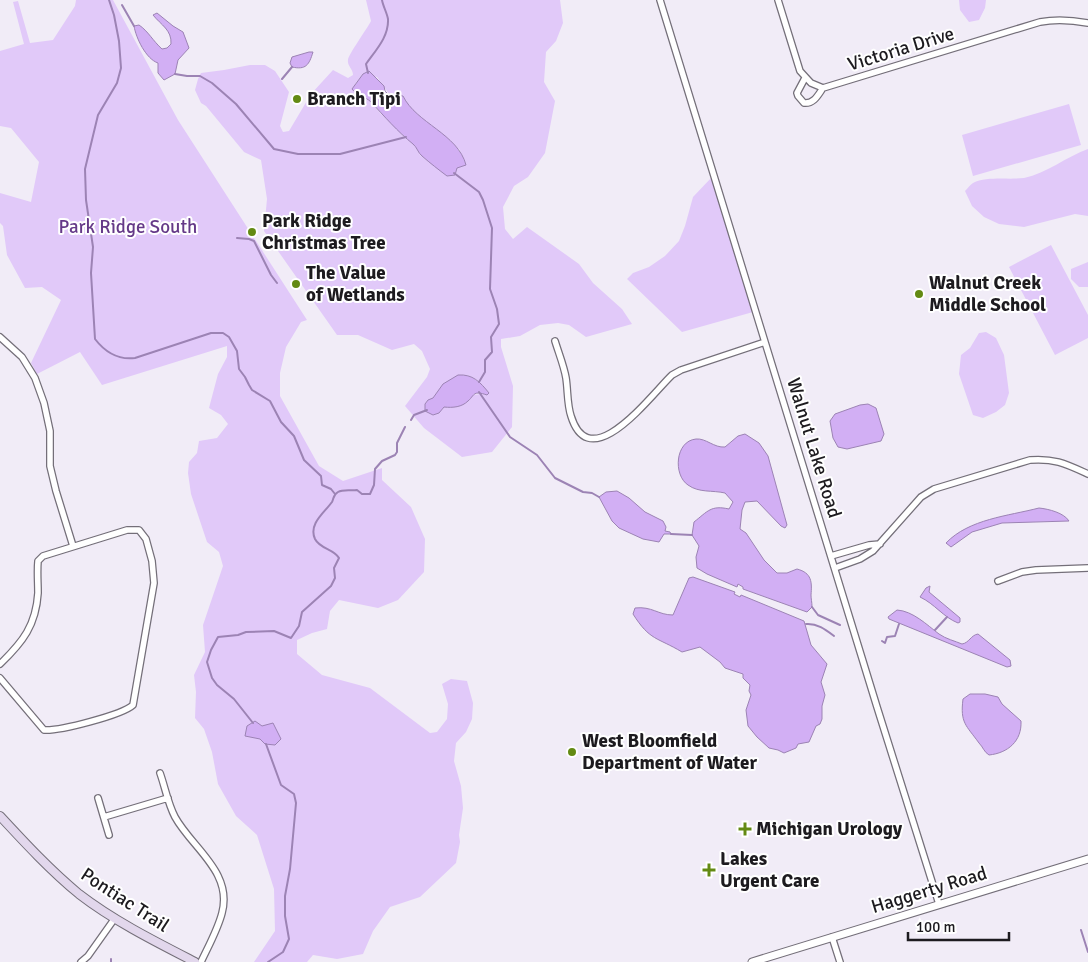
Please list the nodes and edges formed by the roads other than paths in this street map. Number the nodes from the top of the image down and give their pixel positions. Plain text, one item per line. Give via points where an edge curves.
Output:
1 (660, 0) edge
2 (778, 0) edge
3 (1088, 23) edge
4 (805, 78) junction
5 (823, 88) junction
6 (0, 338) edge
7 (555, 342) dead end
8 (765, 342) junction
9 (1088, 474) edge
10 (880, 544) junction
11 (73, 546) junction
12 (831, 556) junction
13 (835, 568) junction
14 (1088, 568) edge
15 (998, 581) dead end
16 (0, 664) edge
17 (0, 678) edge
18 (160, 773) dead end
19 (98, 798) dead end
20 (168, 798) junction
21 (0, 816) edge
22 (104, 817) junction
23 (109, 835) dead end
24 (1088, 859) edge
25 (939, 904) junction
26 (115, 918) junction
27 (832, 937) junction
28 (81, 962) edge
29 (195, 962) edge
30 (200, 962) edge
31 (752, 962) edge
32 (840, 962) edge

1 - 8 street, Walnut Lake Road
2 - 4 street
3 - 5 street, Victoria Drive via 1067,19 1040,22
4 - 5 street
4 - 5 street via 797,93 804,103 815,100
6 - 11 street via 22,358 35,378 44,403 50,432 50,466
7 - 8 street via 564,370 571,417 579,434 592,440 606,436 625,424 672,375
8 - 12 street, Walnut Lake Road
9 - 10 street via 1061,461 1044,458 934,489 921,497
10 - 12 street
10 - 13 street via 869,554
11 - 16 street via 43,556 38,561 38,592 32,626
11 - 17 street via 127,530 139,530 146,539 154,583 133,705 124,711 58,730 44,730
12 - 13 street, Walnut Lake Road
13 - 25 street, Walnut Lake Road
14 - 15 street via 1022,572
18 - 20 street
19 - 22 street
20 - 22 street
20 - 30 street via 176,818 209,860 221,881 224,896 222,912
21 - 26 main road, Pontiac Trail via 47,866
22 - 23 street
24 - 25 street, Haggerty Road
25 - 27 street, Haggerty Road
26 - 28 street
26 - 29 main road, Pontiac Trail
27 - 31 street, Haggerty Road
27 - 32 street

